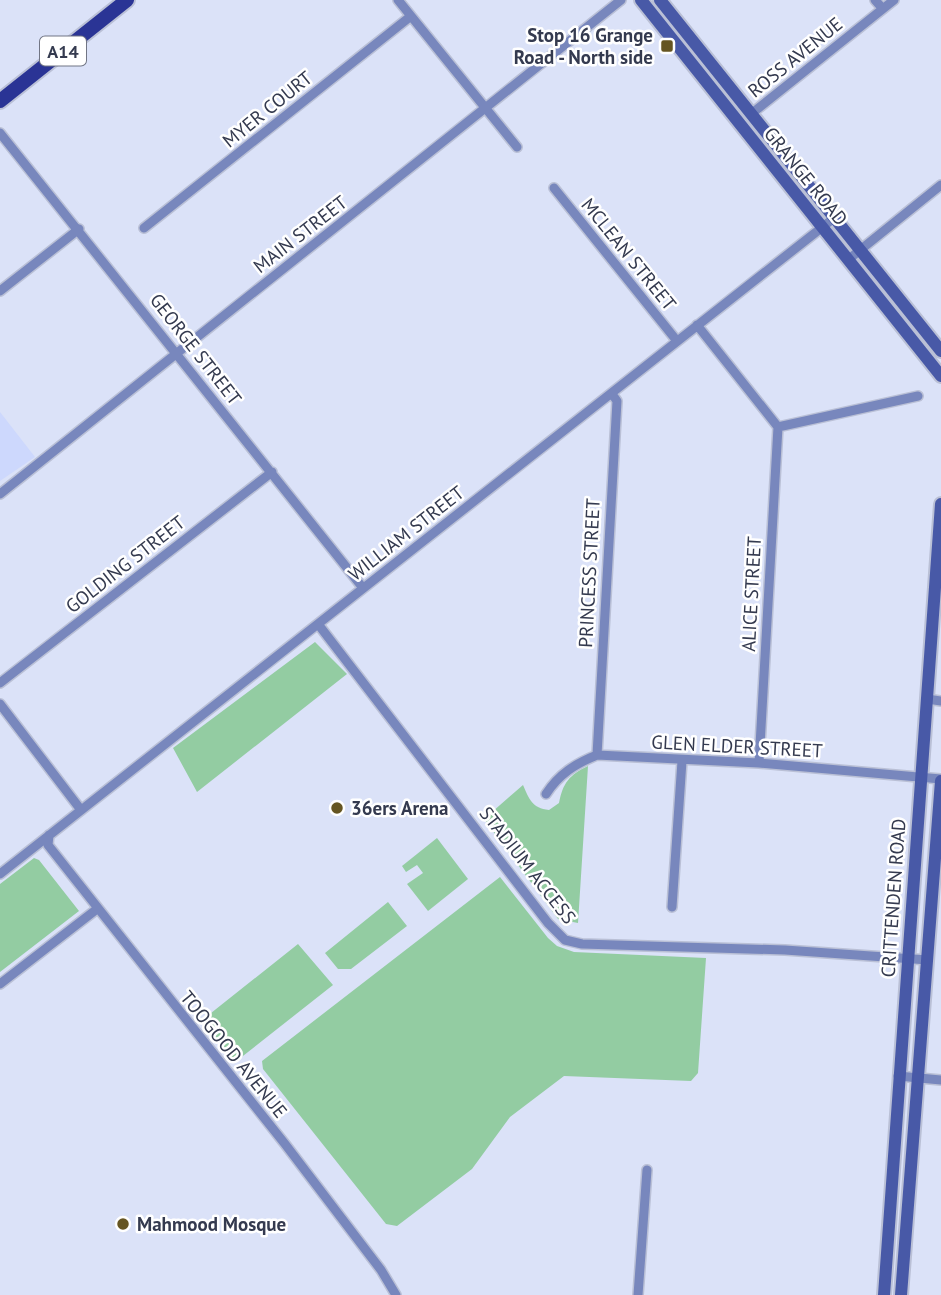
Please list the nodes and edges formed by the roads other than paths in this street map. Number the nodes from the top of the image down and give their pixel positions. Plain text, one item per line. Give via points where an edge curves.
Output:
1 (127, 0) edge
2 (398, 0) edge
3 (621, 0) edge
4 (640, 0) edge
5 (660, 0) edge
6 (875, 0) edge
7 (894, 0) edge
8 (883, 9) junction
9 (411, 16) junction
10 (0, 102) edge
11 (487, 109) junction
12 (751, 114) junction
13 (0, 133) edge
14 (517, 147) dead end
15 (941, 185) edge
16 (554, 188) dead end
17 (834, 218) junction
18 (823, 227) junction
19 (79, 229) junction
20 (144, 229) dead end
21 (860, 250) junction
22 (849, 259) junction
23 (0, 291) edge
24 (698, 325) junction
25 (677, 341) junction
26 (941, 351) edge
27 (177, 354) junction
28 (941, 376) edge
29 (612, 394) junction
30 (918, 396) dead end
31 (778, 428) junction
32 (272, 472) junction
33 (0, 494) edge
34 (941, 504) edge
35 (363, 589) junction
36 (318, 624) junction
37 (0, 683) edge
38 (927, 699) junction
39 (941, 701) edge
40 (0, 704) edge
41 (597, 755) junction
42 (682, 761) junction
43 (760, 763) junction
44 (921, 777) junction
45 (941, 780) edge
46 (546, 794) dead end
47 (81, 810) junction
48 (49, 835) junction
49 (0, 874) edge
50 (672, 907) dead end
51 (97, 909) junction
52 (908, 958) junction
53 (928, 960) junction
54 (0, 984) edge
55 (898, 1076) junction
56 (919, 1078) junction
57 (941, 1080) edge
58 (647, 1170) dead end
59 (396, 1295) edge
60 (638, 1295) edge
61 (884, 1295) edge
62 (901, 1295) edge

1 - 10 main road, A14
2 - 9 street
3 - 11 street, MAIN STREET
4 - 18 main road, GRANGE ROAD
5 - 12 main road, GRANGE ROAD
6 - 8 street
7 - 8 street, ROSS AVENUE
8 - 12 street, ROSS AVENUE
9 - 11 street
9 - 20 street, MYER COURT
11 - 14 street
11 - 27 street, MAIN STREET
12 - 17 main road, GRANGE ROAD
13 - 19 street, GEORGE STREET
15 - 21 street
16 - 25 street, MCLEAN STREET
17 - 18 street, WILLIAM STREET
17 - 21 main road, GRANGE ROAD
18 - 22 main road, GRANGE ROAD
18 - 24 street, WILLIAM STREET
19 - 23 street
19 - 27 street, GEORGE STREET
21 - 22 street
21 - 26 main road, GRANGE ROAD
22 - 28 main road, GRANGE ROAD
24 - 25 street, WILLIAM STREET
24 - 31 street
25 - 29 street, WILLIAM STREET
27 - 32 street, GEORGE STREET
27 - 33 street, MAIN STREET
29 - 35 street, WILLIAM STREET
29 - 41 street, PRINCESS STREET via 617,401
30 - 31 street
31 - 43 street, ALICE STREET
32 - 35 street, GEORGE STREET
32 - 37 street, GOLDING STREET
34 - 38 main road, CRITTENDEN ROAD
35 - 36 street, WILLIAM STREET
36 - 47 street, WILLIAM STREET
36 - 52 street, STADIUM ACCESS via 499,855 508,873 565,940 645,949 785,950
38 - 39 street
38 - 44 main road, CRITTENDEN ROAD
40 - 47 street
41 - 42 street, GLEN ELDER STREET
41 - 46 street via 577,762
42 - 43 street, GLEN ELDER STREET
42 - 50 street
43 - 44 street, GLEN ELDER STREET
44 - 45 street, GLEN ELDER STREET
44 - 52 main road, CRITTENDEN ROAD
45 - 53 main road, CRITTENDEN ROAD
47 - 48 street, WILLIAM STREET
48 - 49 street, WILLIAM STREET
48 - 51 street, TOOGOOD AVENUE via 48,845
51 - 54 street
51 - 59 street, TOOGOOD AVENUE via 285,1144
52 - 53 street, STADIUM ACCESS
52 - 55 main road, CRITTENDEN ROAD
53 - 56 main road, CRITTENDEN ROAD
55 - 56 street
55 - 61 main road, CRITTENDEN ROAD
56 - 57 street
56 - 62 main road, CRITTENDEN ROAD
58 - 60 street

